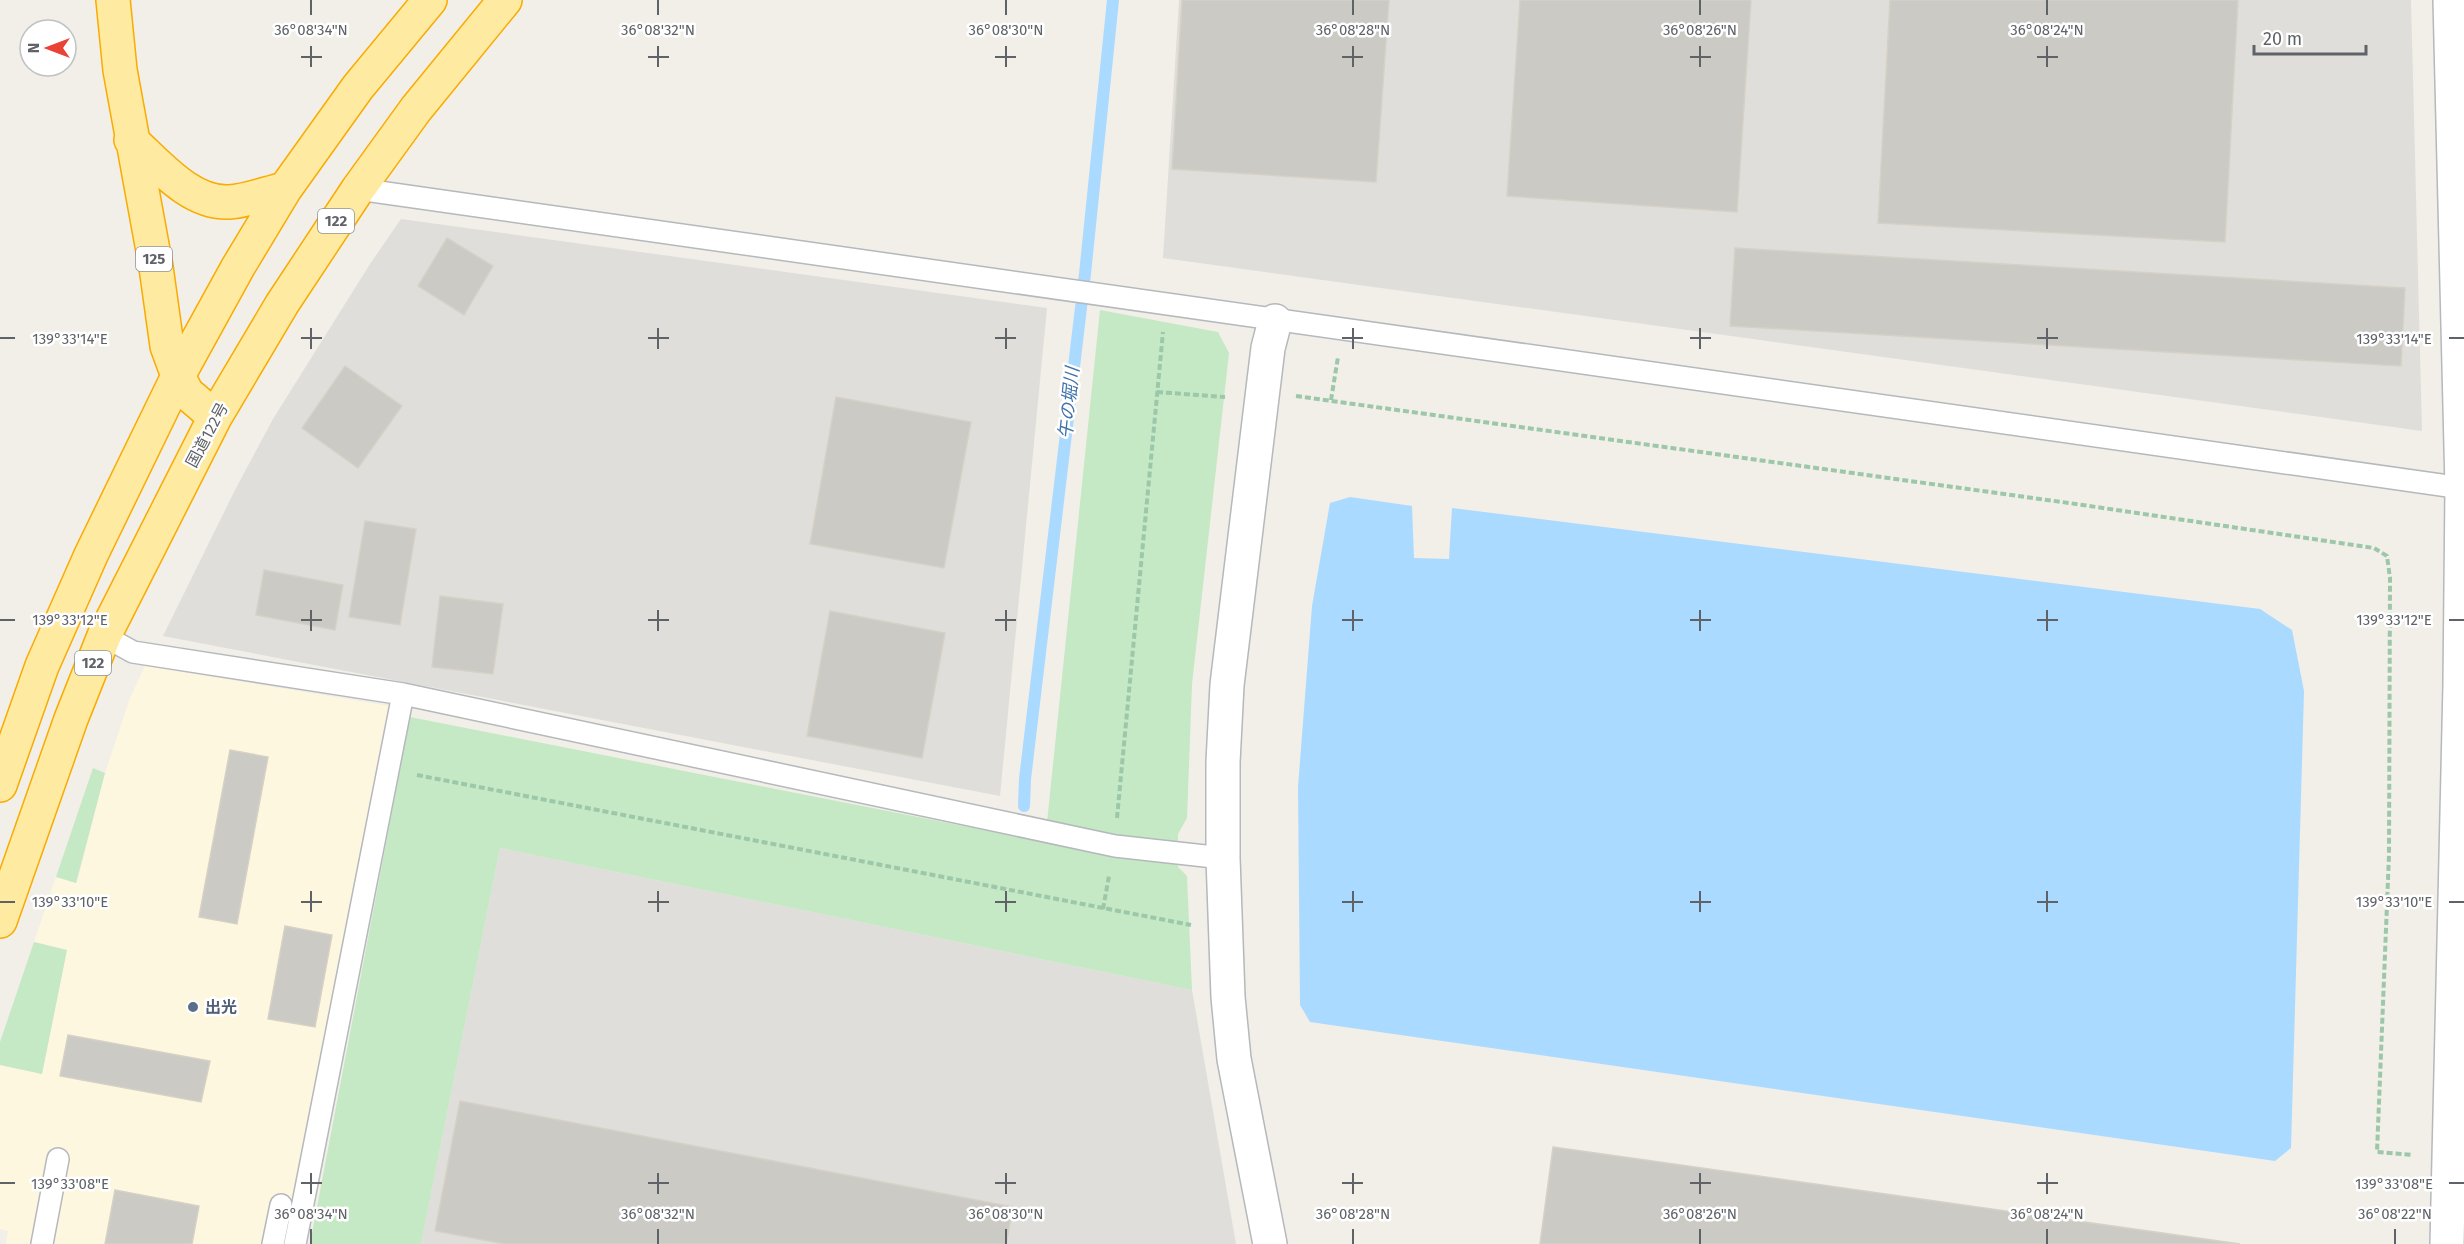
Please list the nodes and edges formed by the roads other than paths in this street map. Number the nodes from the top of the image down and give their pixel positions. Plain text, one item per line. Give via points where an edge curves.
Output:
1 (113, 0) edge
2 (430, 0) edge
3 (505, 0) edge
4 (2450, 0) edge
5 (132, 140) junction
6 (285, 189) junction
7 (358, 189) junction
8 (1275, 321) junction
9 (178, 376) junction
10 (215, 417) junction
11 (2463, 488) edge
12 (104, 636) junction
13 (403, 694) junction
14 (0, 785) edge
15 (1223, 858) junction
16 (0, 921) edge
17 (58, 1159) dead end
18 (281, 1205) dead end
19 (42, 1244) edge
20 (273, 1244) edge
21 (295, 1244) edge
22 (1270, 1244) edge
23 (2447, 1244) edge

1 - 5 highway, 125
2 - 6 highway, 122 via 358,87
3 - 7 highway, 国道122号 / 122 via 416,109
4 - 11 street
5 - 6 highway via 180,184 203,197 228,202
5 - 9 highway, 125 via 167,346
6 - 9 highway, 122
7 - 8 lane
7 - 10 highway, 国道122号 / 122
8 - 11 lane
8 - 15 street via 1268,348 1227,685
9 - 10 highway, 125 via 187,393
9 - 14 highway, 122 via 46,656
10 - 12 highway, 国道122号 / 122
11 - 23 street
12 - 13 lane via 133,652
12 - 16 highway, 国道122号 / 122
13 - 15 lane via 1115,846
13 - 21 lane
15 - 22 street via 1234,1059
17 - 19 lane
18 - 20 lane

